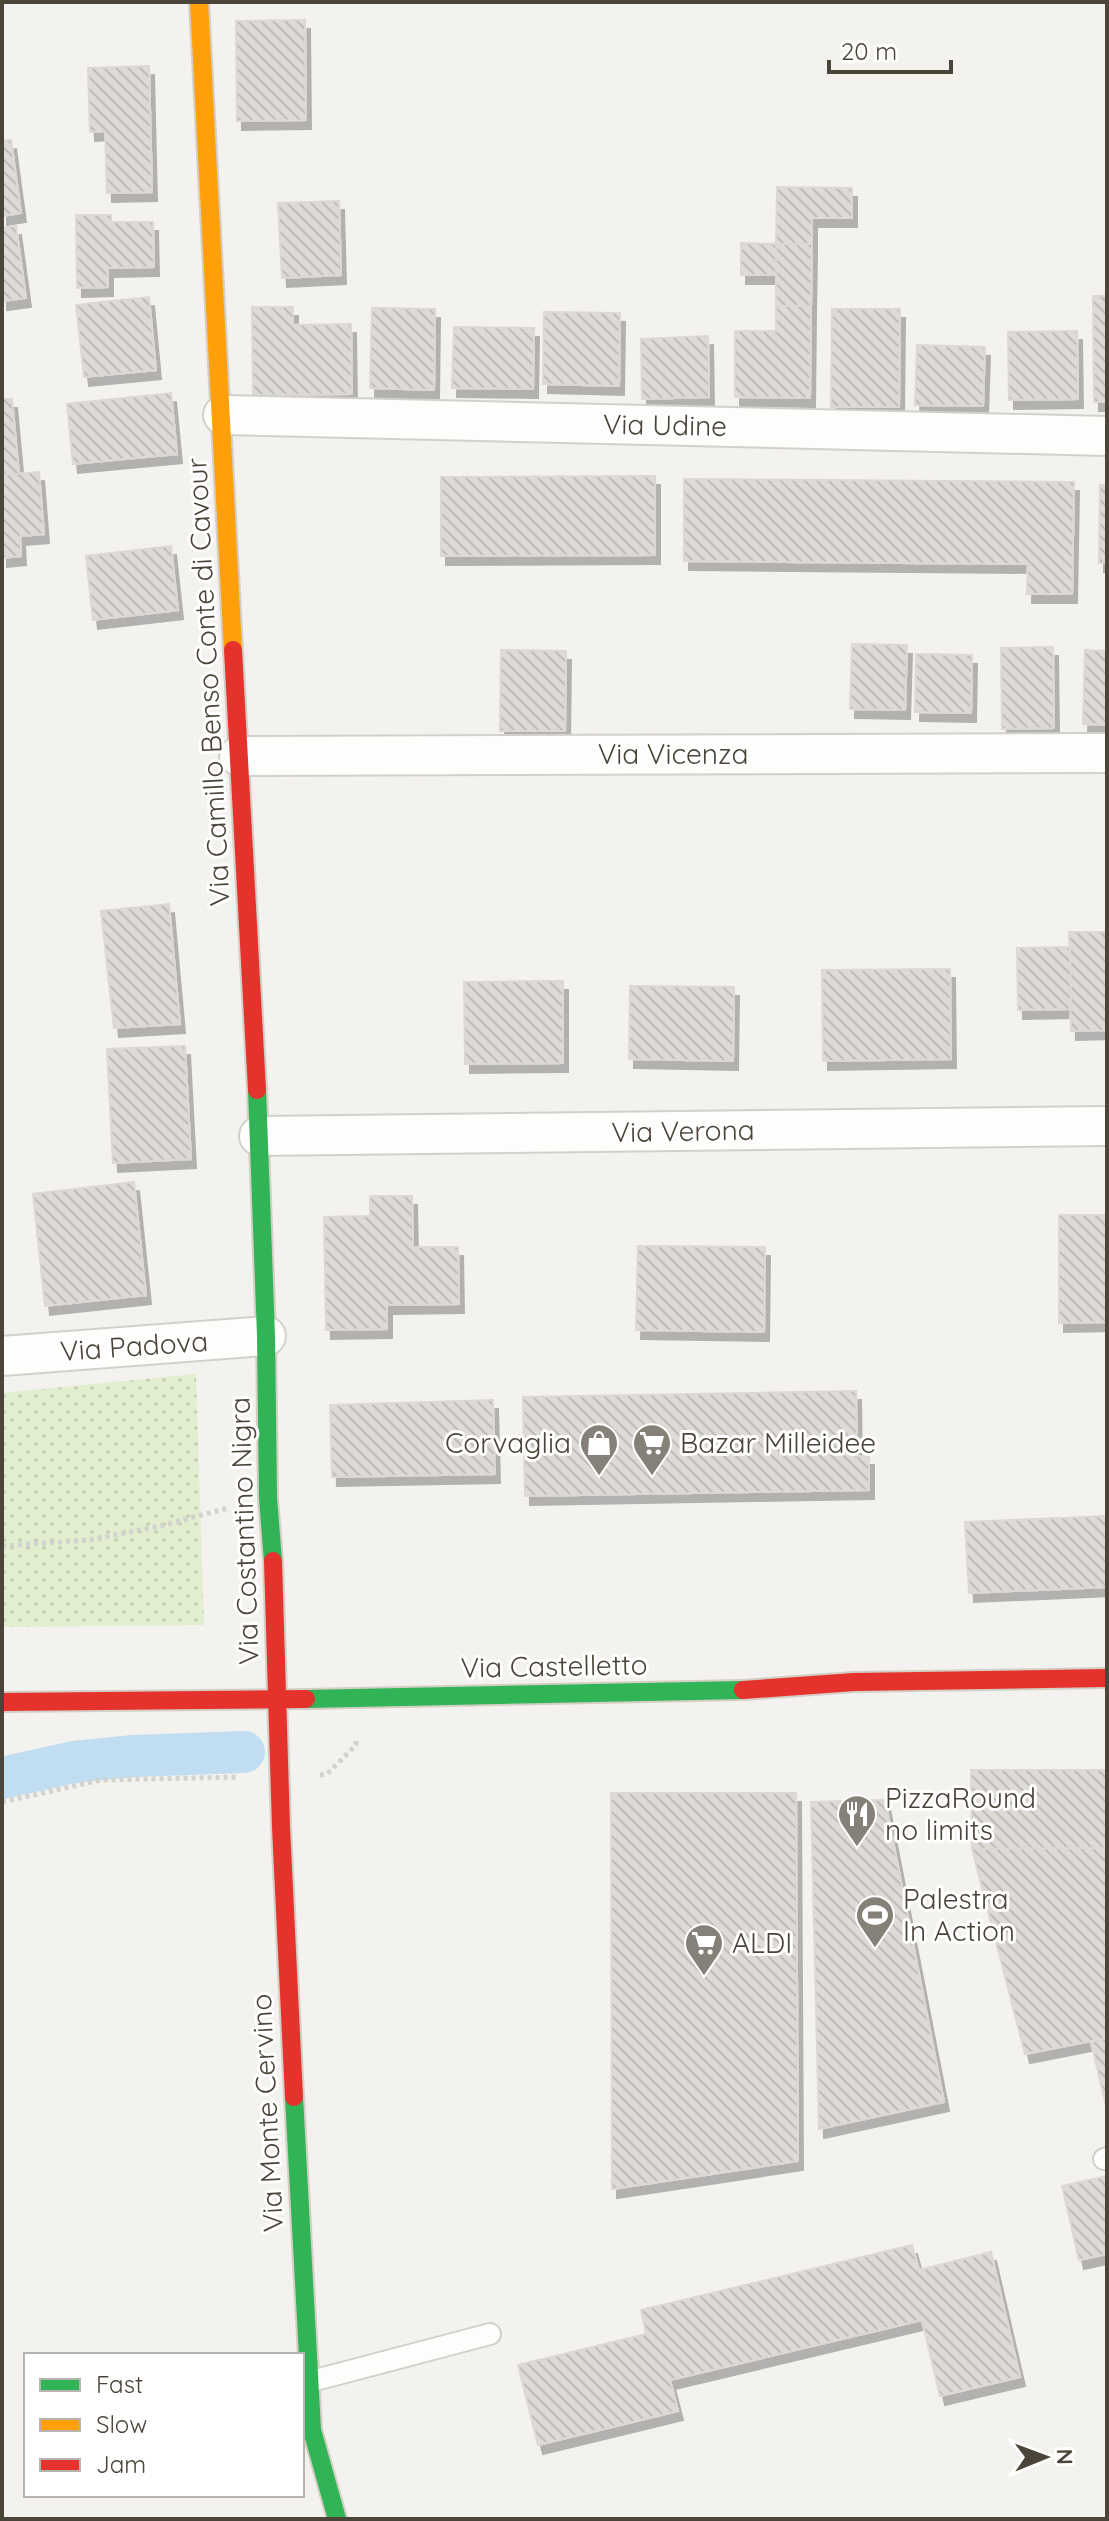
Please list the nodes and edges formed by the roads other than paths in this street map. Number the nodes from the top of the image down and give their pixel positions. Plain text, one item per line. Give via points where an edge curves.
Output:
1 (199, 2) edge
2 (223, 415) junction
3 (1107, 436) edge
4 (1107, 753) edge
5 (239, 756) junction
6 (1107, 1126) edge
7 (259, 1136) junction
8 (3, 1347) edge
9 (266, 1348) junction
10 (1107, 1678) edge
11 (277, 1700) junction
12 (2, 1702) edge
13 (490, 2334) dead end
14 (308, 2382) junction
15 (337, 2519) edge

1 - 2 street, Via Camillo Benso Conte di Cavour
2 - 3 street, Via Udine
2 - 5 street, Via Camillo Benso Conte di Cavour
4 - 5 street, Via Vicenza
5 - 7 street, Via Camillo Benso Conte di Cavour
6 - 7 street, Via Verona
7 - 9 street, Via Camillo Benso Conte di Cavour
8 - 9 street, Via Padova
9 - 11 street, Via Costantino Nigra
10 - 11 street, Via Castelletto
11 - 12 street, Via Castelletto
11 - 14 street, Via Monte Cervino
13 - 14 lane
14 - 15 street, Via Monte Cervino via 312,2430

